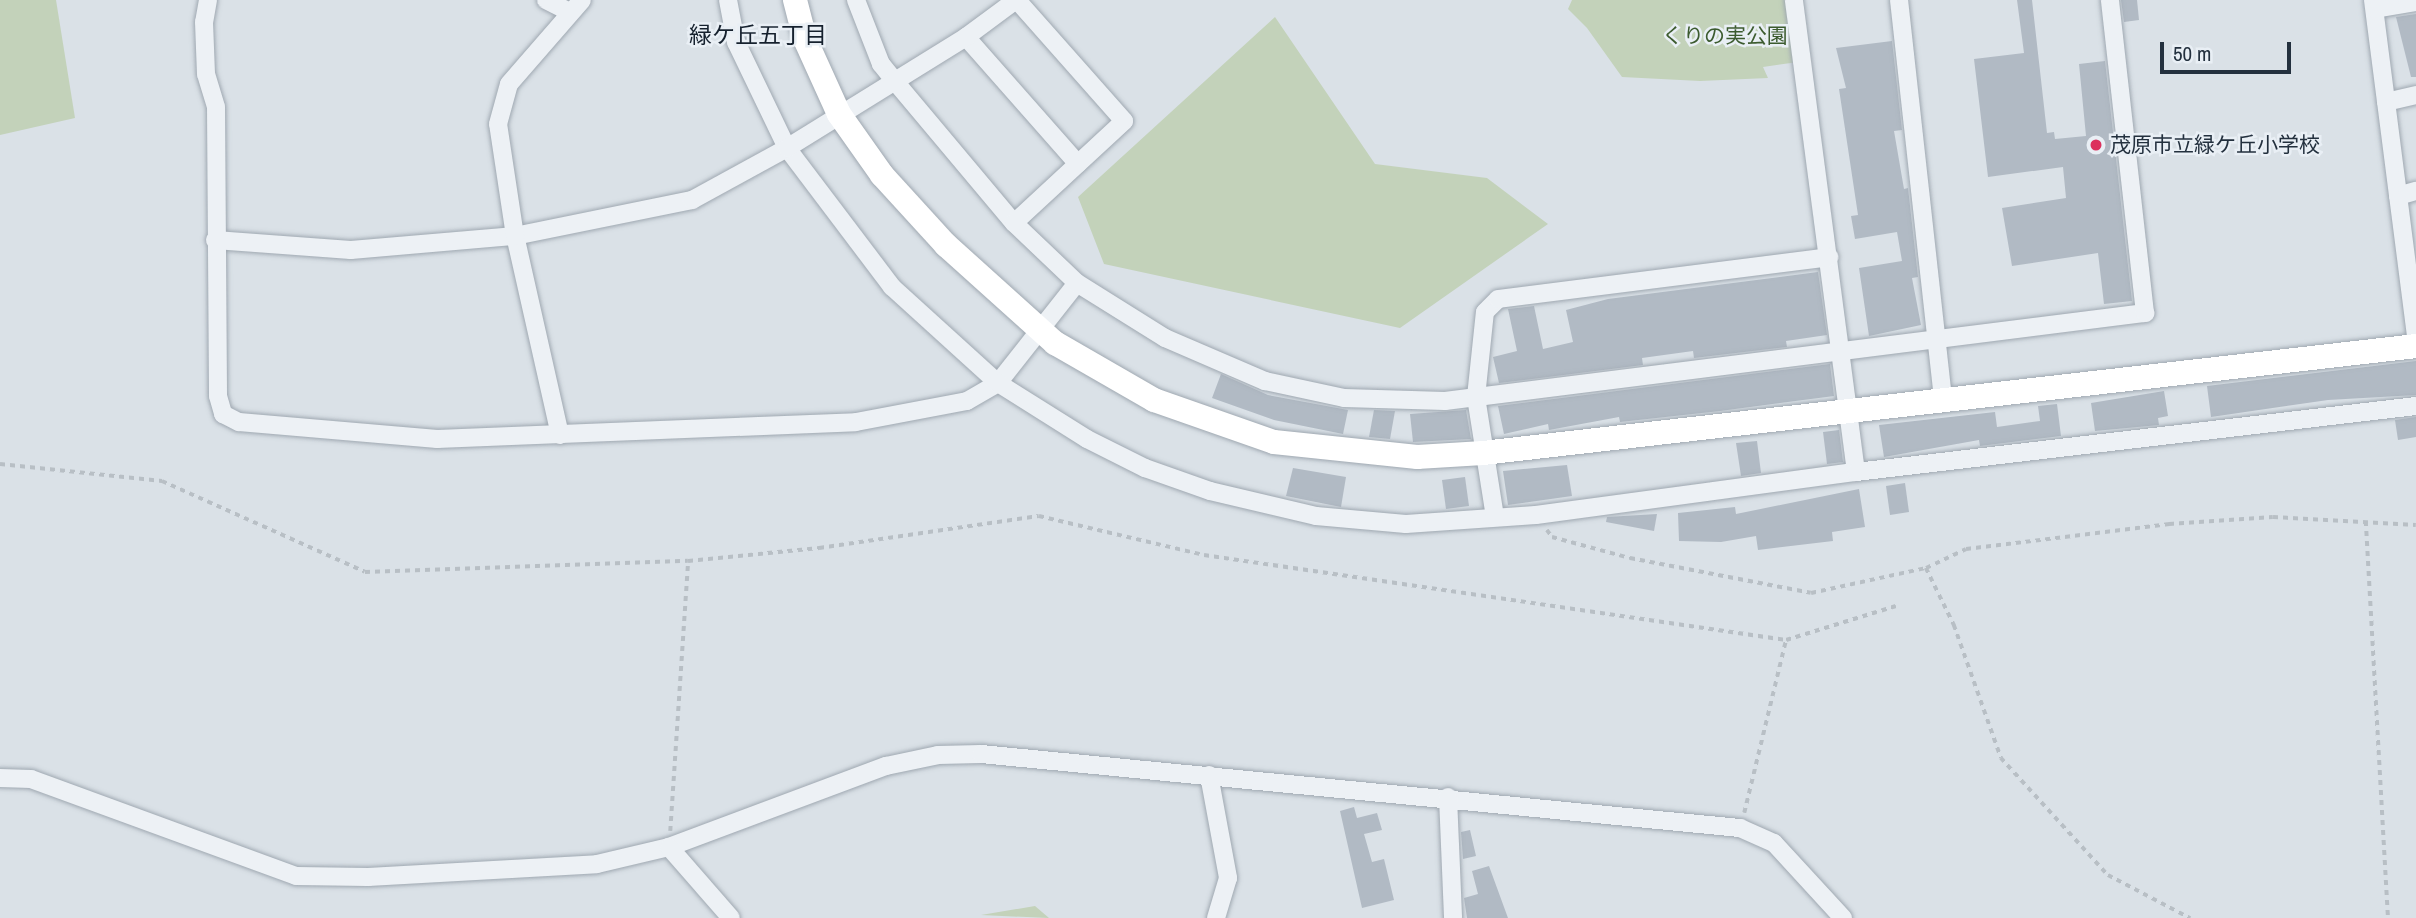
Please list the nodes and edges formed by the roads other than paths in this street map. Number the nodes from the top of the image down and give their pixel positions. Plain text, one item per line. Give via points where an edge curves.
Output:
1 (208, 0) edge
2 (546, 0) edge
3 (728, 0) edge
4 (794, 0) edge
5 (856, 0) edge
6 (1016, 0) edge
7 (1794, 0) edge
8 (1899, 0) edge
9 (2110, 0) edge
10 (2416, 2) edge
11 (2374, 4) edge
12 (576, 6) edge
13 (966, 37) junction
14 (893, 79) junction
15 (2416, 95) edge
16 (2386, 102) junction
17 (839, 114) junction
18 (786, 148) junction
19 (1078, 164) junction
20 (2407, 193) edge
21 (1014, 223) junction
22 (515, 236) junction
23 (215, 240) junction
24 (1829, 257) junction
25 (1077, 283) junction
26 (2413, 285) edge
27 (1040, 330) junction
28 (2416, 336) edge
29 (1937, 340) junction
30 (2416, 346) edge
31 (1842, 352) junction
32 (998, 383) junction
33 (1476, 397) junction
34 (1943, 398) junction
35 (2416, 406) edge
36 (1850, 408) junction
37 (560, 435) junction
38 (1483, 453) junction
39 (1856, 472) junction
40 (1495, 517) junction
41 (1209, 775) junction
42 (0, 778) edge
43 (1448, 797) junction
44 (669, 847) junction
45 (731, 918) edge
46 (1216, 918) edge
47 (1453, 918) edge
48 (1843, 918) edge

1 - 23 street via 206,74 216,107
2 - 12 street
3 - 18 street via 736,42
4 - 17 street via 805,39
5 - 14 street via 881,64
6 - 13 street
6 - 19 street via 1124,121
7 - 24 street
8 - 29 street
9 - 29 street via 2146,313
10 - 11 street
11 - 16 street
12 - 22 street via 509,84 498,124
13 - 14 street
13 - 19 street
14 - 17 street
14 - 21 street
15 - 16 street
16 - 20 street
17 - 18 street
17 - 27 street via 920,219
18 - 22 street via 692,200
18 - 32 street via 892,287
19 - 21 street
20 - 26 street
21 - 25 street
22 - 23 street via 351,250
22 - 37 street
23 - 37 street via 218,396 223,414 239,422 437,439
24 - 31 street
24 - 33 street via 1497,299 1485,312
25 - 27 street
25 - 33 street via 1165,338 1265,381 1344,398 1445,401
26 - 28 street
27 - 32 street
27 - 38 street via 1055,344 1154,400 1274,442 1417,457
29 - 31 street
29 - 34 street
30 - 34 street
31 - 33 street
31 - 36 street
32 - 37 street via 967,401 856,422
32 - 40 street via 1087,439 1145,468 1210,491 1329,517 1406,524
33 - 38 street
34 - 36 street
35 - 39 street
36 - 38 street
36 - 39 street
38 - 40 street
39 - 40 street
41 - 43 street
41 - 44 street via 981,754 938,755 886,766
41 - 46 street via 1228,878
42 - 44 street via 31,779 296,876 368,877 597,864
43 - 47 street
43 - 48 street via 1740,828 1774,843
44 - 45 street

